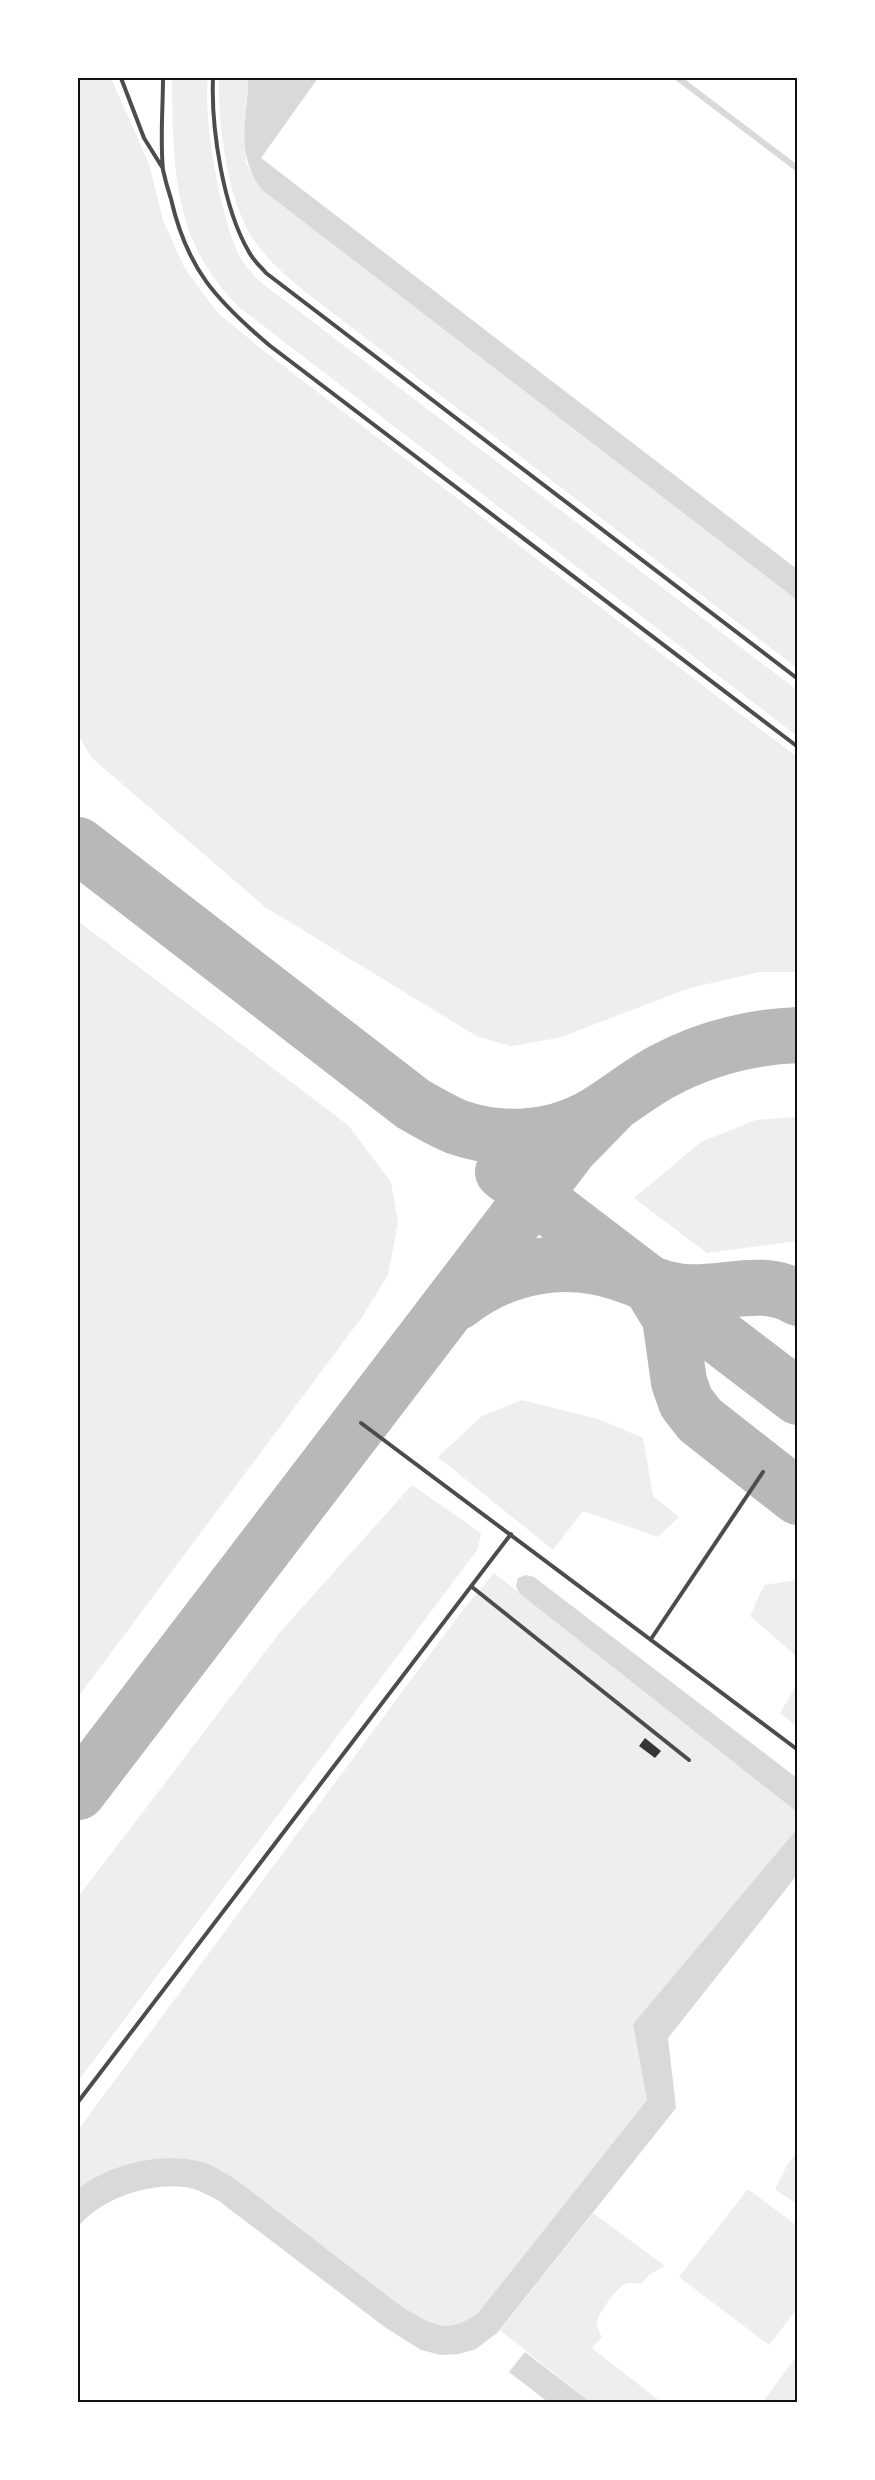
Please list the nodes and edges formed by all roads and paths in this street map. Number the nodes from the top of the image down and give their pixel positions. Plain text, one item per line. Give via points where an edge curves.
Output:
1 (121, 78) edge
2 (163, 78) edge
3 (213, 78) edge
4 (163, 169) junction
5 (798, 679) edge
6 (798, 747) edge
7 (361, 1424) dead end
8 (763, 1472) dead end
9 (511, 1534) junction
10 (472, 1587) junction
11 (651, 1639) junction
12 (798, 1750) edge
13 (689, 1760) dead end
14 (78, 2102) edge

1 - 4 lane via 144,138
2 - 4 lane
3 - 5 lane via 219,160 237,230 250,254 266,273
4 - 6 lane via 177,228 188,254 205,282 232,314
7 - 9 lane
8 - 11 lane
9 - 10 lane
9 - 11 lane
10 - 13 lane
10 - 14 lane
11 - 12 lane

